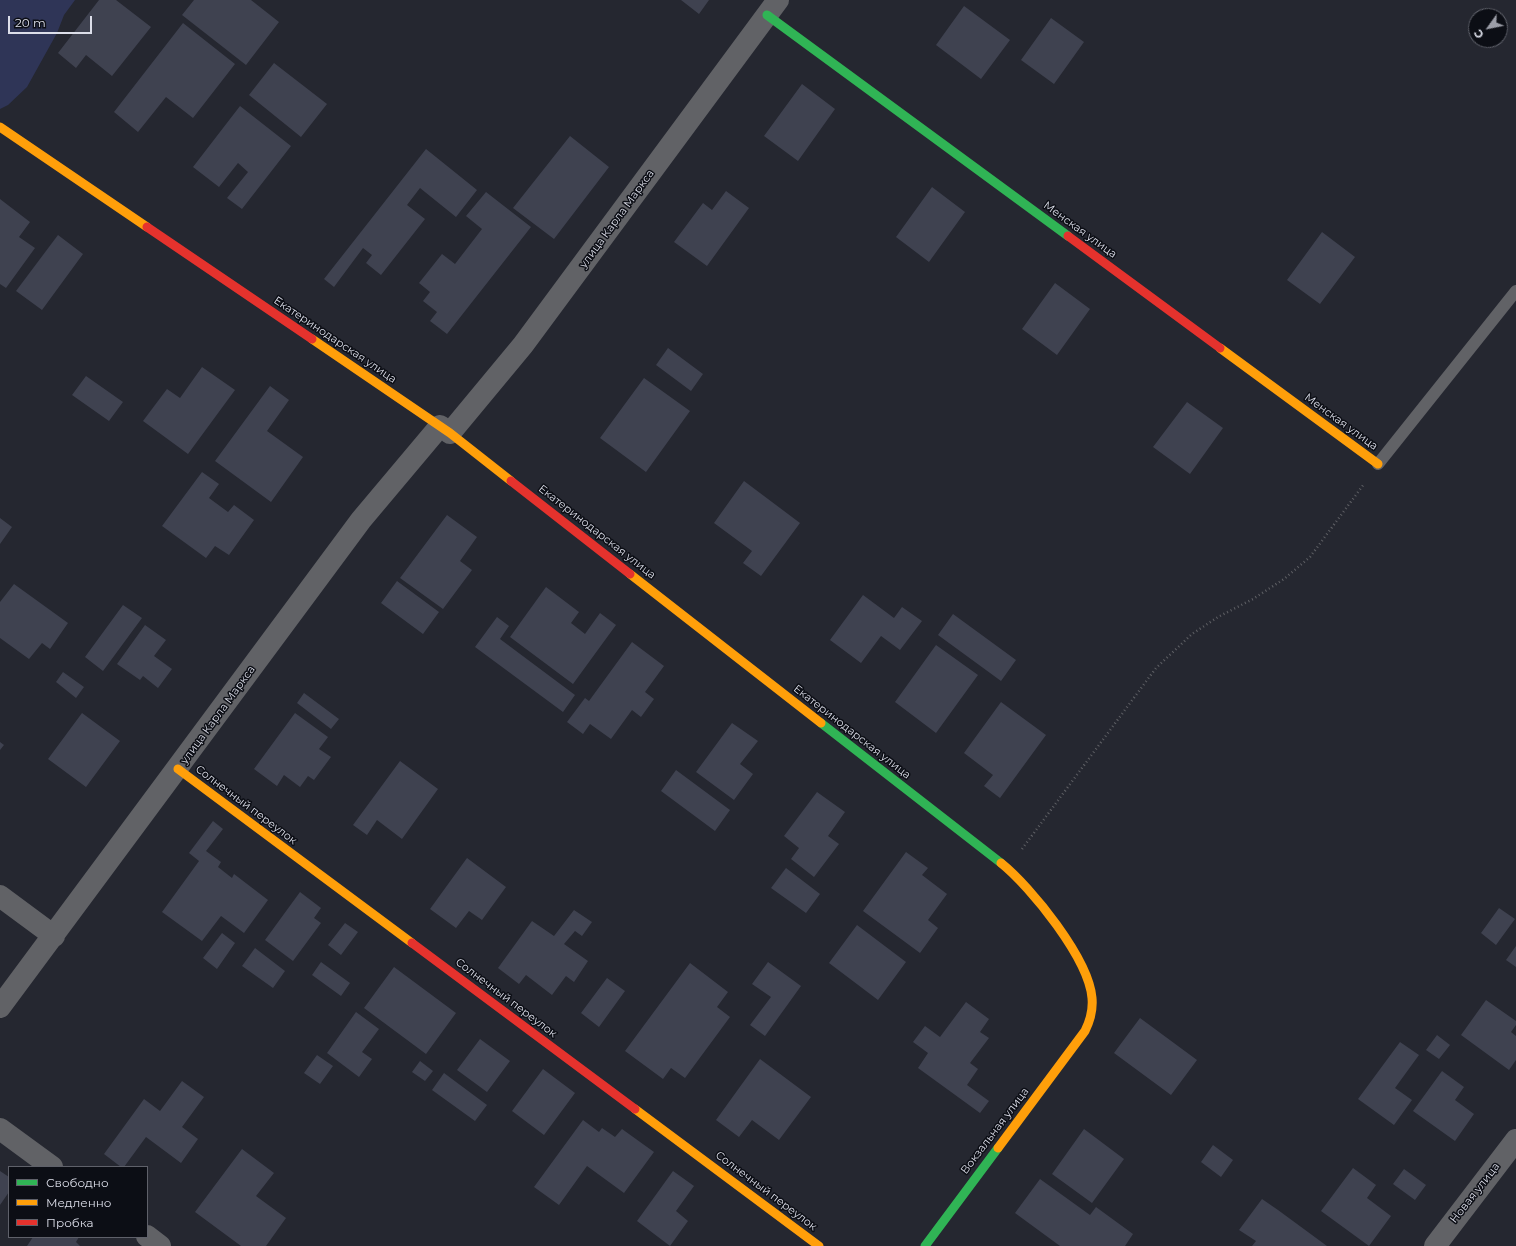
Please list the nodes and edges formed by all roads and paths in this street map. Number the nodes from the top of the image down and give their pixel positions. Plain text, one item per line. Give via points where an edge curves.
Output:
1 (773, 7) edge
2 (0, 127) edge
3 (1516, 291) edge
4 (445, 429) junction
5 (1378, 464) junction
6 (178, 769) junction
7 (1008, 869) junction
8 (0, 896) edge
9 (54, 936) junction
10 (0, 1007) edge
11 (1085, 1031) joint
12 (0, 1129) edge
13 (1516, 1140) edge
14 (51, 1166) edge
15 (148, 1237) edge
16 (160, 1246) edge
17 (819, 1246) edge
18 (925, 1246) edge
19 (1434, 1246) edge

1 - 4 street, улица Карла Маркса via 524,345
1 - 5 street, Менская улица
2 - 4 street, Екатеринодарская улица
3 - 5 lane
4 - 6 street, улица Карла Маркса via 361,520
4 - 7 street, Екатеринодарская улица
5 - 7 path via 1310,557 1253,600 1218,617 1192,634 1156,668
6 - 9 street, улица Карла Маркса
6 - 17 street, Солнечный переулок
7 - 11 street, Екатеринодарская улица via 1051,918 1079,962 1092,997
8 - 9 street
9 - 10 street, улица Карла Маркса
11 - 18 street, Вокзальная улица
12 - 14 street
13 - 19 street, Новая улица
15 - 16 street

